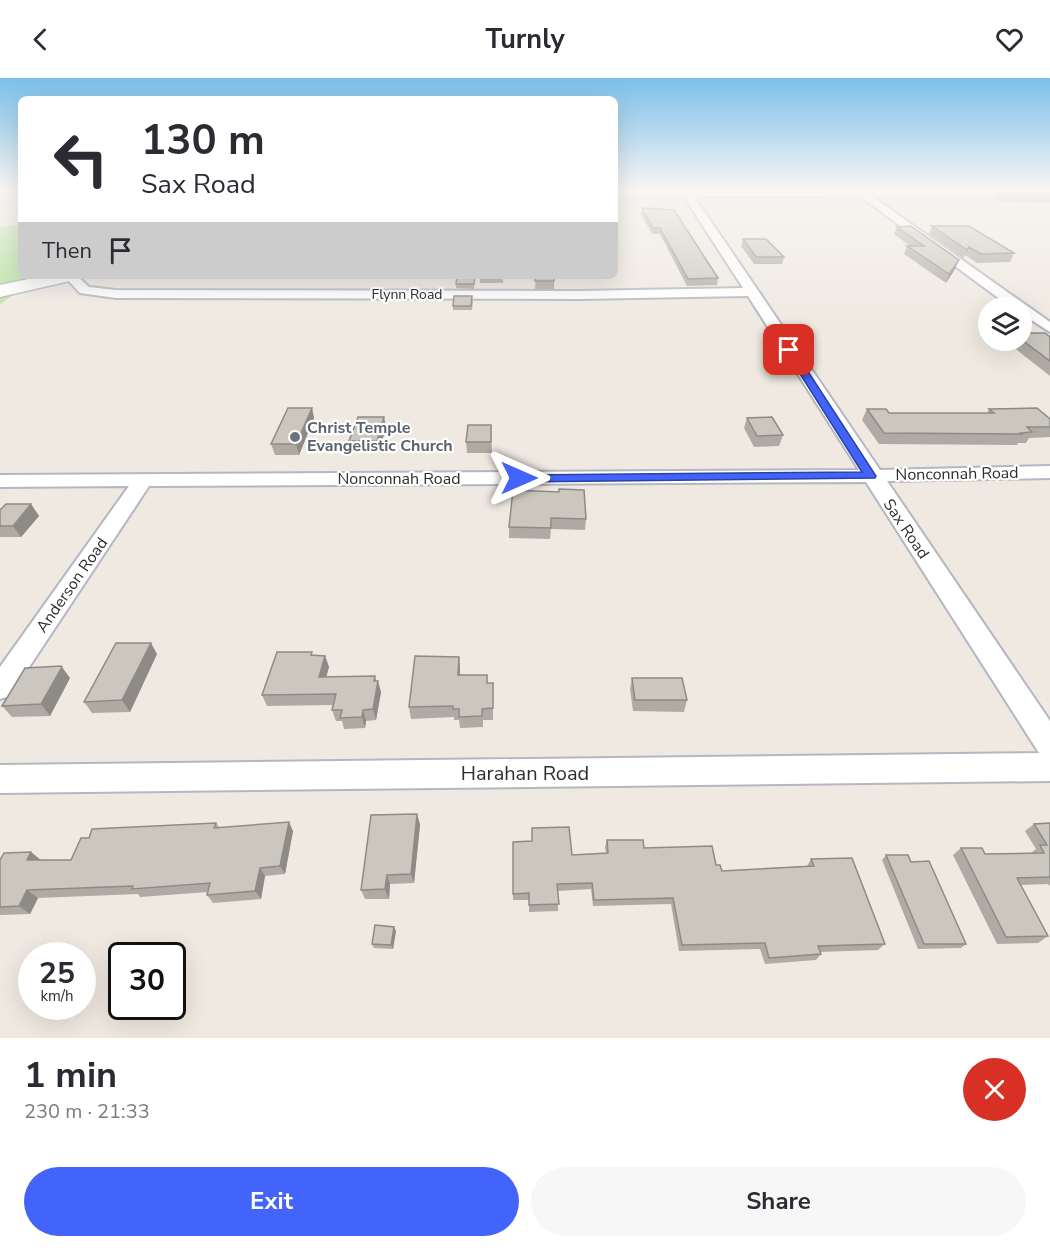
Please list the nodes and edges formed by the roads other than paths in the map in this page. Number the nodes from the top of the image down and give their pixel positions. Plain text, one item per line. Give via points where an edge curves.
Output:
1 (713, 234) edge
2 (918, 234) edge
3 (55, 279) edge
4 (72, 279) edge
5 (0, 291) edge
6 (750, 292) junction
7 (1006, 297) edge
8 (1032, 316) edge
9 (1050, 328) edge
10 (1050, 472) edge
11 (870, 476) junction
12 (0, 481) edge
13 (143, 481) junction
14 (0, 688) edge
15 (1050, 745) edge
16 (1050, 767) edge
17 (0, 779) edge

1 - 6 street, Sax Road
2 - 7 street
3 - 5 main road
4 - 6 street, Flynn Road via 85,290 116,294
6 - 11 street, Sax Road
8 - 9 street
10 - 11 street, Nonconnah Road
11 - 13 street, Nonconnah Road
11 - 15 street, Sax Road
12 - 13 street, Nonconnah Road
13 - 14 street, Anderson Road
16 - 17 street, Harahan Road

